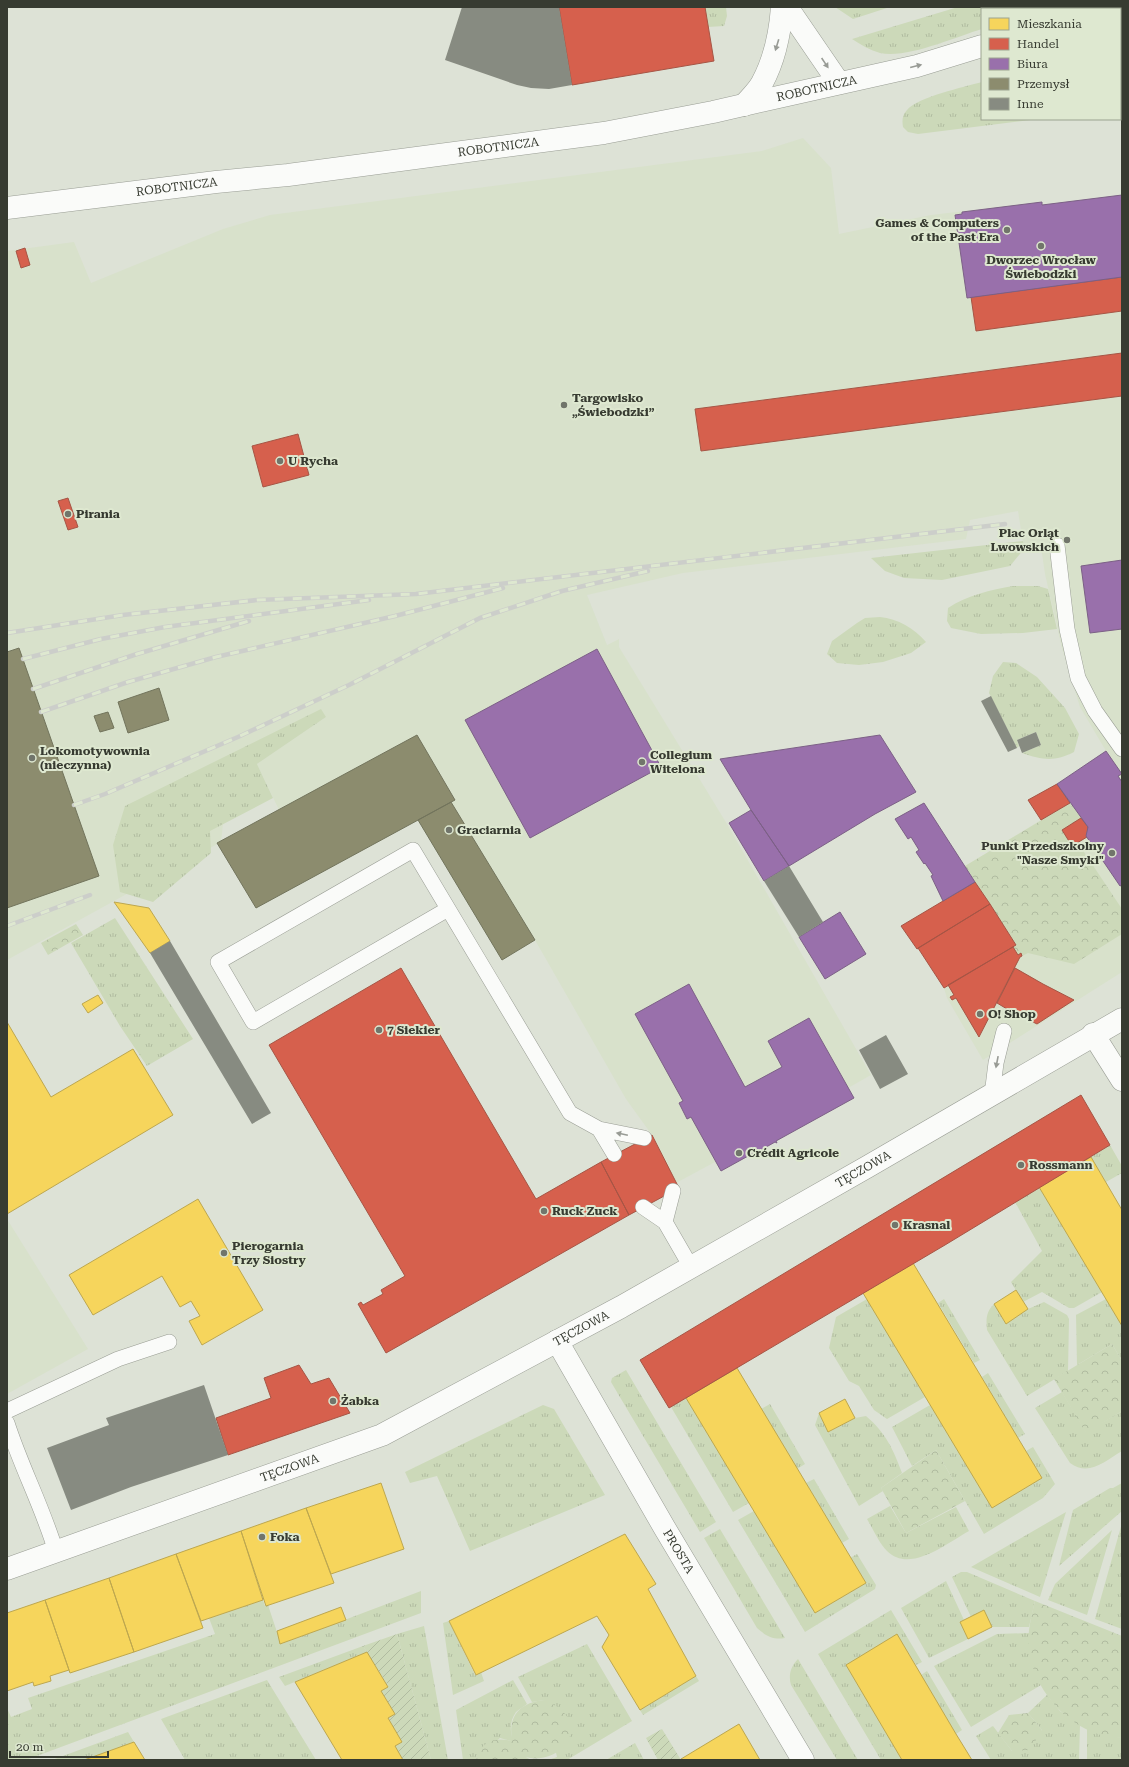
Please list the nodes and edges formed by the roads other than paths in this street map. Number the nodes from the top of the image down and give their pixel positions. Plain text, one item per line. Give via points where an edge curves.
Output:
1 (782, 7) edge
2 (788, 7) edge
3 (981, 46) edge
4 (839, 83) junction
5 (744, 105) junction
6 (7, 208) edge
7 (1057, 545) dead end
8 (1122, 749) edge
9 (448, 909) junction
10 (1122, 1018) edge
11 (1004, 1031) dead end
12 (1093, 1034) junction
13 (1122, 1080) edge
14 (992, 1095) junction
15 (599, 1129) junction
16 (644, 1138) dead end
17 (614, 1154) dead end
18 (673, 1191) dead end
19 (644, 1207) dead end
20 (665, 1222) junction
21 (690, 1267) junction
22 (169, 1342) dead end
23 (557, 1342) junction
24 (7, 1411) edge
25 (7, 1423) edge
26 (56, 1552) junction
27 (7, 1569) edge
28 (803, 1760) edge

1 -> 5 street via 780,34 773,59 762,84
2 -> 4 street
4 -> 3 street, ROBOTNICZA via 917,66
4 - 5 street, ROBOTNICZA
5 - 6 street, ROBOTNICZA via 590,135 276,177
7 - 8 lane via 1067,629 1078,678 1095,711
9 - 9 lane via 413,850 218,962 253,1022
9 - 15 lane via 570,1112
10 - 12 street, TĘCZOWA
11 -> 14 lane
12 - 13 street
12 - 14 street, TĘCZOWA
14 - 21 street, TĘCZOWA
16 -> 15 lane
15 - 17 lane
18 - 20 lane
19 - 20 lane
20 - 21 lane
21 - 23 street, TĘCZOWA
22 - 24 lane via 118,1359
23 - 26 street, TĘCZOWA via 382,1435
23 - 28 street, PROSTA
25 - 26 lane
26 - 27 street, TĘCZOWA

